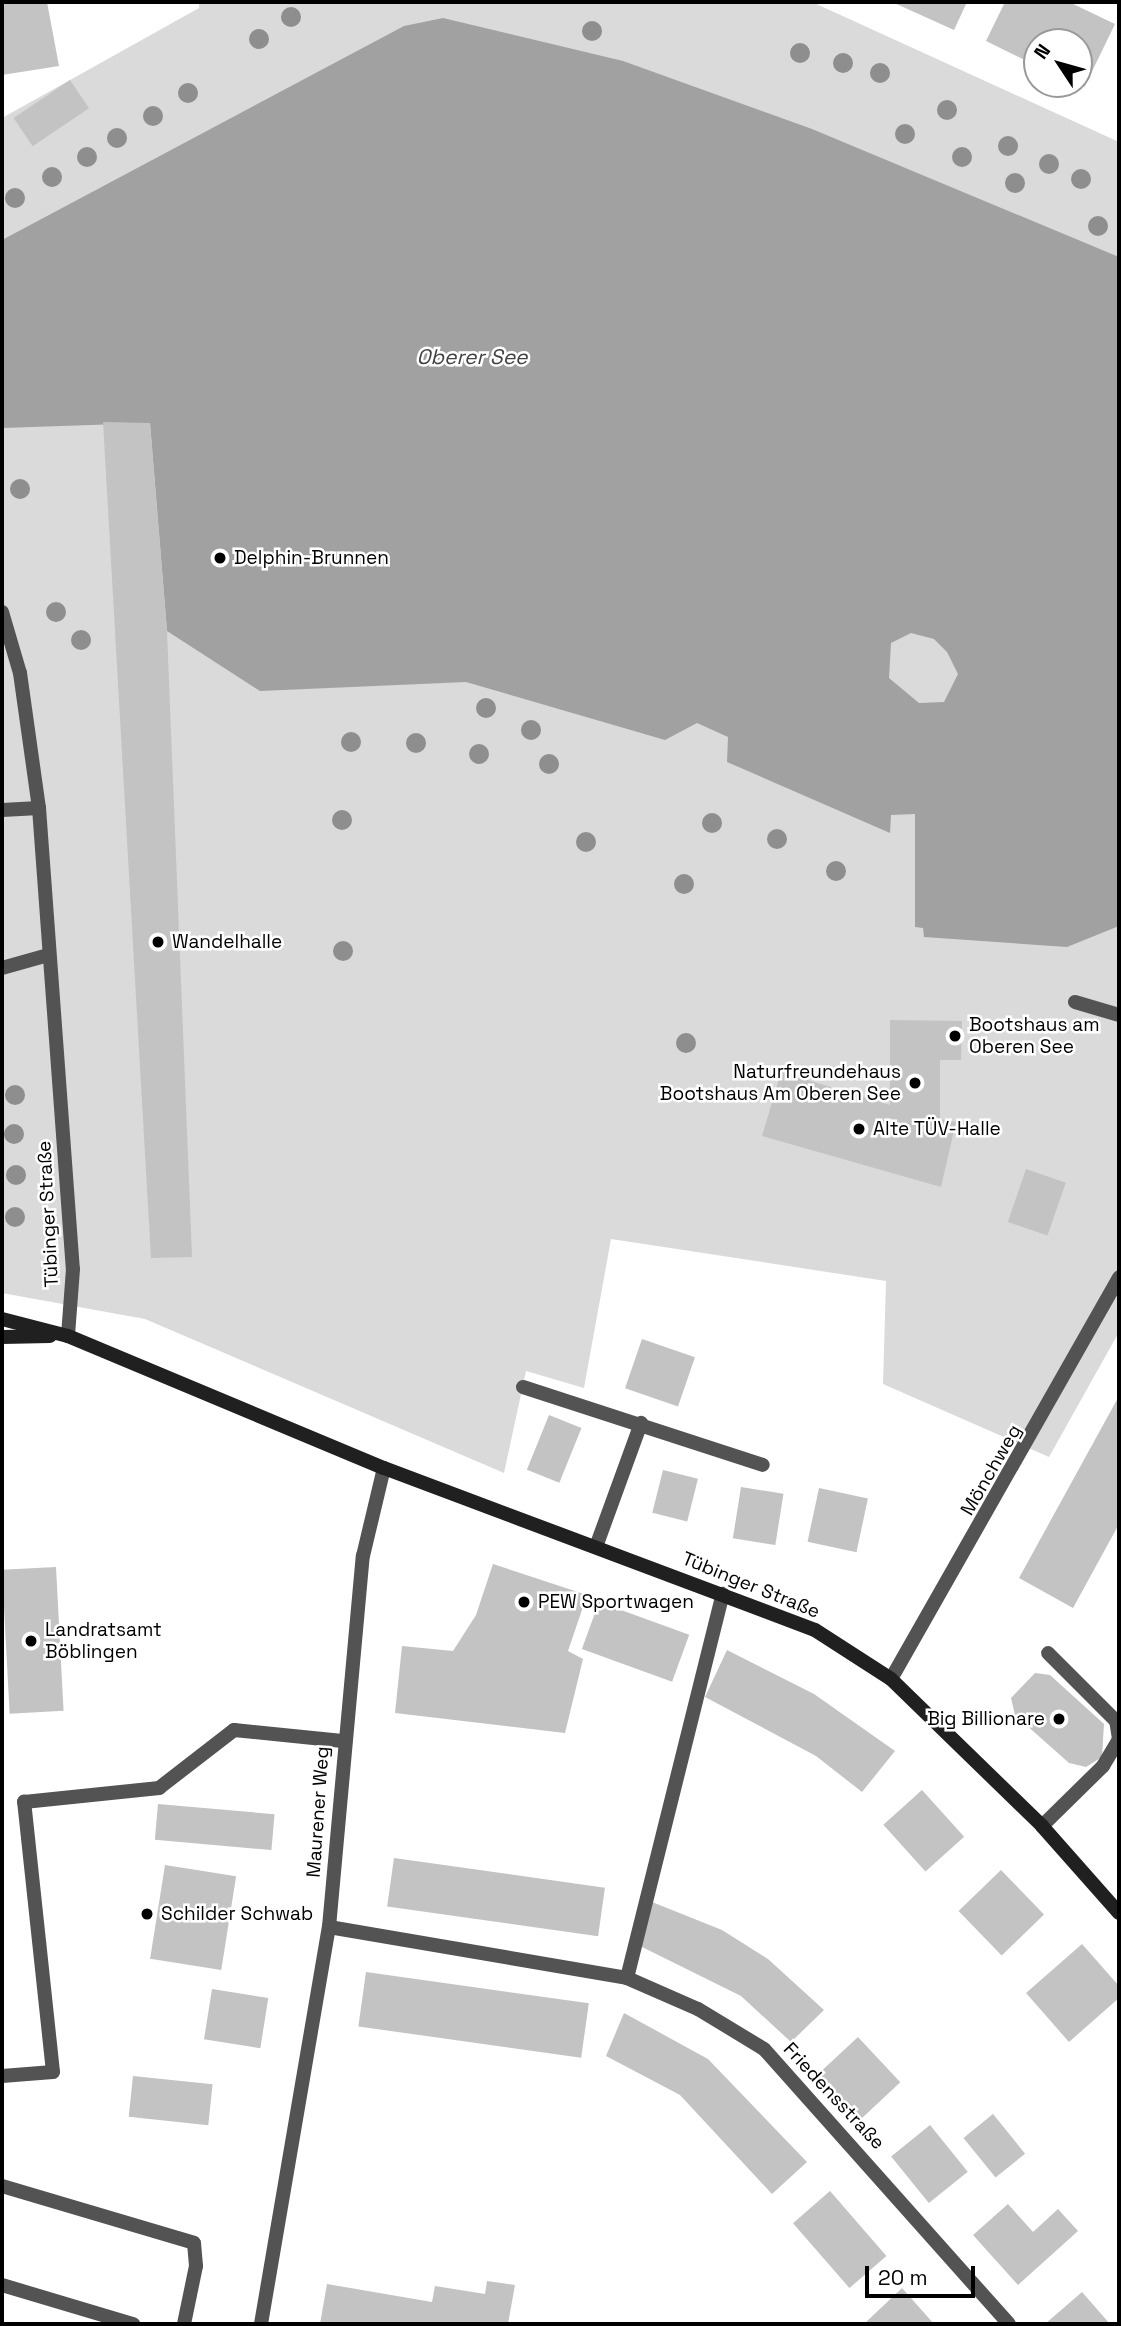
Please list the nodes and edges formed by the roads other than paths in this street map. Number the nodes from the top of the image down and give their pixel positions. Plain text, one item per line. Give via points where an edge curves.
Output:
1 (2, 612) edge
2 (39, 808) junction
3 (2, 810) edge
4 (48, 956) junction
5 (2, 968) edge
6 (1075, 1002) dead end
7 (1119, 1015) edge
8 (1119, 1277) edge
9 (2, 1319) edge
10 (68, 1336) junction
11 (2, 1337) edge
12 (523, 1387) dead end
13 (641, 1423) junction
14 (763, 1465) dead end
15 (384, 1468) junction
16 (597, 1544) junction
17 (723, 1594) junction
18 (1048, 1653) dead end
19 (891, 1679) junction
20 (342, 1741) junction
21 (1042, 1826) junction
22 (1119, 1913) edge
23 (329, 1927) junction
24 (627, 1978) junction
25 (2, 2076) edge
26 (2, 2186) edge
27 (2, 2285) edge
28 (133, 2324) edge
29 (184, 2324) edge
30 (261, 2324) edge
31 (1009, 2324) edge

1 - 2 street, Tübinger Straße via 20,673
2 - 3 street
2 - 4 street, Tübinger Straße
4 - 5 street
4 - 10 street, Tübinger Straße via 73,1269
6 - 7 street
8 - 19 street, Mönchweg
9 - 10 main road
10 - 11 main road
10 - 15 main road, Tübinger Straße
12 - 13 street
13 - 14 street
13 - 16 street
15 - 16 main road, Tübinger Straße
15 - 20 street, Maurener Weg via 363,1556
16 - 17 main road, Tübinger Straße
17 - 19 main road, Tübinger Straße via 815,1630
17 - 24 street
18 - 21 street via 1116,1721 1119,1739 1103,1766
19 - 21 main road, Tübinger Straße
20 - 23 street, Maurener Weg
20 - 25 street via 234,1730 159,1788 24,1802 53,2072
21 - 22 main road, Tübinger Straße
23 - 24 street, Friedensstraße
23 - 30 street, Maurener Weg
24 - 31 street, Friedensstraße via 698,2009 764,2049
26 - 29 street via 194,2243 196,2266
27 - 28 street

